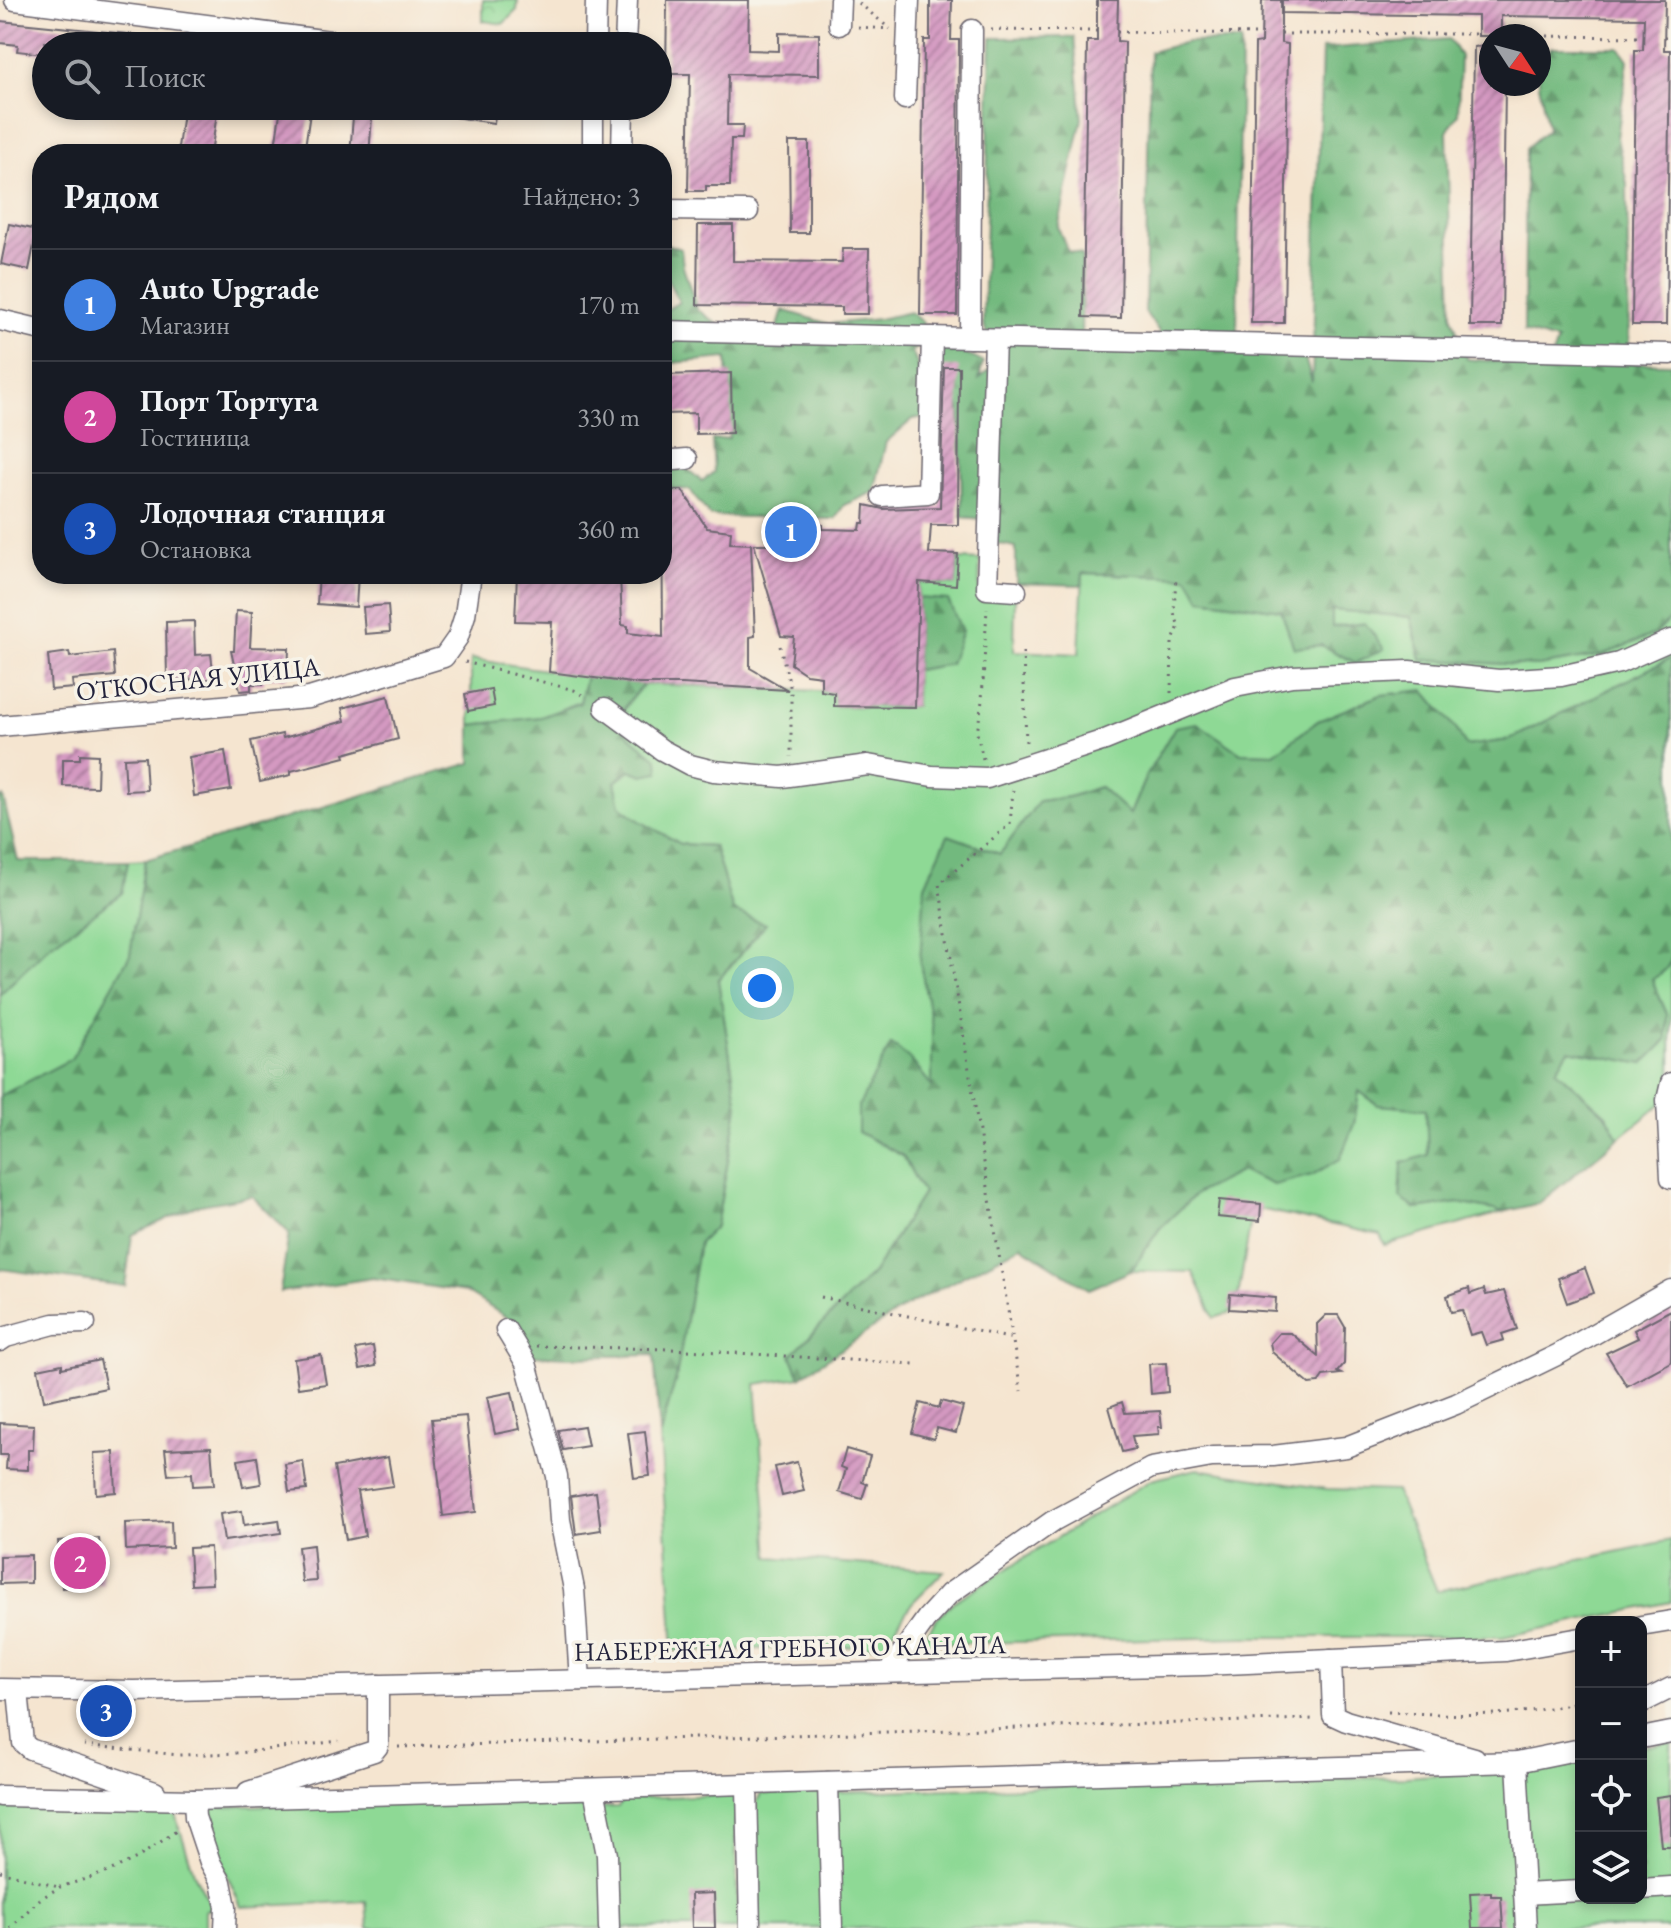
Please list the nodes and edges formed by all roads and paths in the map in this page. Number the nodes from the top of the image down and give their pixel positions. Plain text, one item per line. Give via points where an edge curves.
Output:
1 (15, 0) edge
2 (596, 0) edge
3 (627, 0) edge
4 (840, 0) edge
5 (856, 0) edge
6 (909, 0) edge
7 (839, 25) joint
8 (899, 29) junction
9 (972, 30) joint
10 (1097, 31) dead end
11 (261, 32) edge
12 (595, 32) edge
13 (626, 32) edge
14 (1117, 32) dead end
15 (1261, 34) dead end
16 (1281, 34) dead end
17 (1478, 34) dead end
18 (1551, 36) edge
19 (1643, 37) dead end
20 (1664, 37) dead end
21 (1671, 37) edge
22 (905, 99) dead end
23 (593, 120) edge
24 (623, 120) edge
25 (593, 144) edge
26 (622, 144) edge
27 (672, 210) edge
28 (748, 211) dead end
29 (0, 320) edge
30 (32, 328) edge
31 (672, 331) edge
32 (932, 337) junction
33 (970, 338) junction
34 (995, 339) junction
35 (1671, 354) edge
36 (687, 459) dead end
37 (672, 460) edge
38 (882, 496) dead end
39 (1176, 576) dead end
40 (470, 584) edge
41 (987, 589) junction
42 (1016, 591) dead end
43 (1671, 640) edge
44 (780, 646) dead end
45 (1023, 652) dead end
46 (444, 657) junction
47 (605, 708) joint
48 (1171, 711) junction
49 (0, 726) edge
50 (1021, 768) junction
51 (793, 776) junction
52 (987, 778) junction
53 (1671, 1083) edge
54 (1670, 1114) edge
55 (1671, 1178) edge
56 (1671, 1290) edge
57 (821, 1297) dead end
58 (85, 1323) dead end
59 (511, 1337) joint
60 (1013, 1339) junction
61 (0, 1341) edge
62 (914, 1364) dead end
63 (1021, 1391) dead end
64 (1671, 1621) edge
65 (1647, 1625) edge
66 (1575, 1639) edge
67 (1331, 1659) junction
68 (888, 1672) junction
69 (580, 1680) junction
70 (378, 1685) junction
71 (1671, 1688) edge
72 (9, 1690) edge
73 (1647, 1700) edge
74 (1575, 1703) edge
75 (1378, 1712) dead end
76 (1333, 1715) junction
77 (1671, 1732) edge
78 (1647, 1737) edge
79 (1575, 1738) edge
80 (341, 1740) dead end
81 (72, 1744) dead end
82 (378, 1746) junction
83 (1575, 1750) edge
84 (1550, 1755) junction
85 (1517, 1762) junction
86 (1490, 1763) junction
87 (828, 1782) junction
88 (747, 1786) junction
89 (594, 1789) junction
90 (0, 1796) edge
91 (227, 1798) junction
92 (188, 1805) junction
93 (0, 1871) edge
94 (60, 1887) junction
95 (1671, 1887) edge
96 (1647, 1889) edge
97 (1575, 1891) edge
98 (1524, 1894) junction
99 (10, 1928) edge
100 (225, 1928) edge
101 (609, 1928) edge
102 (750, 1928) edge
103 (832, 1928) edge
104 (1526, 1928) edge

1 - 11 street
2 - 12 street
3 - 13 street
4 - 7 street
5 - 8 path
6 - 8 street
7 - 8 path
8 - 22 street
9 - 10 path
9 - 33 street
14 - 15 path
16 - 17 path
18 - 19 path
20 - 21 path
23 - 25 street
24 - 26 street
27 - 28 street
29 - 30 street
31 - 32 street
32 - 33 street
32 - 38 street via 928,493
33 - 34 street
34 - 35 street
34 - 41 street
36 - 37 street
39 - 48 path via 1174,613 1179,626 1172,643
40 - 46 street via 458,637
41 - 42 street
41 - 52 path via 977,733
43 - 48 street via 1619,663 1561,676 1499,680 1409,671 1292,676 1235,687
44 - 51 path via 791,690
45 - 50 path
46 - 47 path via 574,690
46 - 49 street, ОТКОСНАЯ УЛИЦА via 309,698
47 - 51 street via 690,765
48 - 50 street
50 - 52 street
50 - 60 path via 1010,824 939,884
51 - 52 street via 868,765
53 - 54 street
54 - 55 street
56 - 68 street via 1559,1354 1456,1404 1346,1447 1212,1457 1151,1468 1053,1521 949,1594
57 - 60 path
58 - 61 street via 54,1324
59 - 62 path
59 - 69 street via 526,1363 557,1476 574,1589
60 - 63 path
64 - 65 street
66 - 67 street, НАБЕРЕЖНАЯ ГРЕБНОГО КАНАЛА via 1506,1651
67 - 68 street, НАБЕРЕЖНАЯ ГРЕБНОГО КАНАЛА
67 - 76 street
68 - 69 street, НАБЕРЕЖНАЯ ГРЕБНОГО КАНАЛА
69 - 70 street, НАБЕРЕЖНАЯ ГРЕБНОГО КАНАЛА
70 - 72 street, НАБЕРЕЖНАЯ ГРЕБНОГО КАНАЛА
70 - 82 street
71 - 73 street
72 - 92 street via 23,1743 30,1749
74 - 75 path via 1486,1716
76 - 82 path
76 - 86 street
77 - 78 street
79 - 84 street
80 - 81 path via 179,1755
82 - 91 street
83 - 84 street
84 - 85 street
85 - 86 street
85 - 98 street
86 - 87 street
87 - 88 street
87 - 103 street
88 - 89 street
88 - 102 street
89 - 91 street
89 - 101 street via 607,1855
90 - 92 street
91 - 92 street
92 - 94 path via 139,1857
92 - 100 street via 221,1882
93 - 94 path
94 - 99 path
95 - 96 street
97 - 98 street
98 - 104 street

